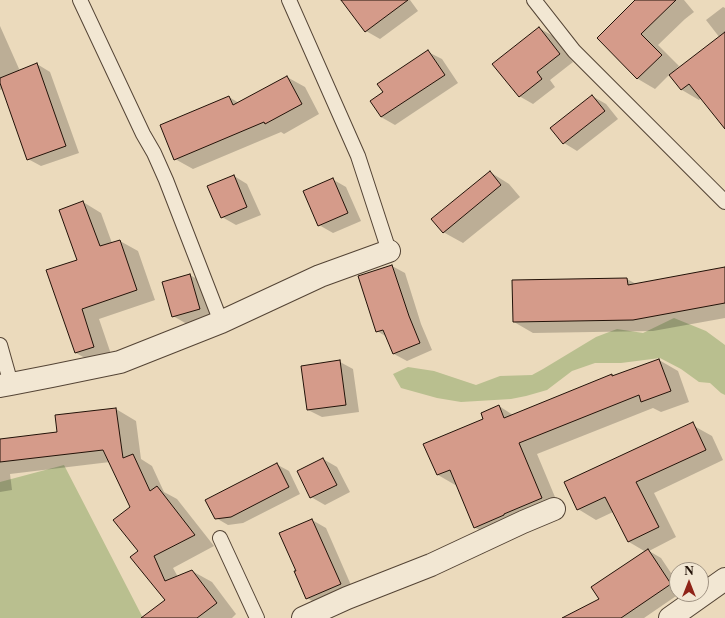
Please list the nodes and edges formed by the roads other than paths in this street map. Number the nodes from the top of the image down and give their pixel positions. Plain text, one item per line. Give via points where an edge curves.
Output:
1 (80, 0) edge
2 (289, 0) edge
3 (534, 0) edge
4 (725, 202) edge
5 (388, 251) joint
6 (220, 322) junction
7 (0, 345) edge
8 (6, 385) edge
9 (554, 509) dead end
10 (220, 538) dead end
11 (725, 579) edge
12 (257, 618) edge
13 (303, 618) edge
14 (670, 618) edge

1 - 6 lane via 166,180
2 - 5 lane via 358,156
3 - 4 lane via 574,51
5 - 6 street via 320,276
6 - 8 street via 120,362
7 - 8 lane
9 - 13 street via 431,565
10 - 12 lane
11 - 14 street

